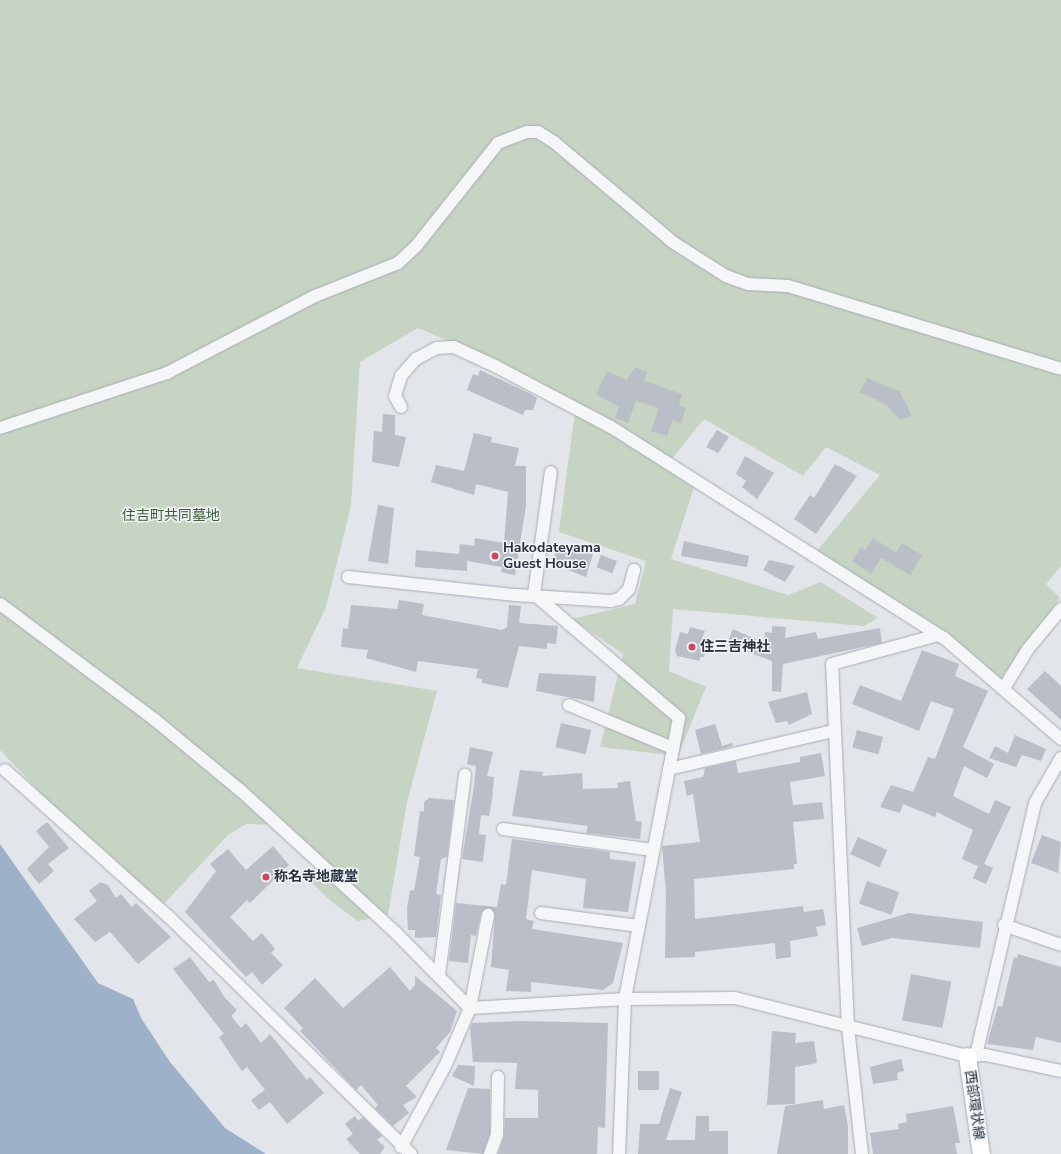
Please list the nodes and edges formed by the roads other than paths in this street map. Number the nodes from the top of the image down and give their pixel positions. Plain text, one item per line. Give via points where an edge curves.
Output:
1 (1061, 369) edge
2 (401, 407) dead end
3 (0, 428) edge
4 (551, 472) dead end
5 (634, 570) dead end
6 (348, 577) dead end
7 (534, 594) junction
8 (0, 604) edge
9 (1061, 609) edge
10 (938, 635) junction
11 (1004, 688) junction
12 (569, 705) dead end
13 (833, 731) junction
14 (1061, 739) edge
15 (673, 748) junction
16 (1061, 758) edge
17 (668, 769) junction
18 (5, 770) dead end
19 (465, 775) dead end
20 (503, 829) dead end
21 (653, 850) junction
22 (541, 913) dead end
23 (488, 915) dead end
24 (1004, 925) junction
25 (638, 926) junction
26 (1061, 945) edge
27 (438, 975) junction
28 (625, 999) junction
29 (470, 1008) junction
30 (848, 1028) junction
31 (971, 1056) junction
32 (1061, 1072) edge
33 (498, 1077) dead end
34 (401, 1147) junction
35 (411, 1154) edge
36 (490, 1154) edge
37 (619, 1154) edge
38 (862, 1154) edge
39 (981, 1154) edge

1 - 3 street via 788,286 748,284 726,276 674,243 554,142 538,132 527,132 498,143 417,245 398,263 315,296 166,373
2 - 10 street via 395,396 397,386 409,366 437,348 460,350 611,427
4 - 7 street
5 - 7 street via 625,594 611,601
6 - 7 street via 515,595
7 - 15 street via 679,718
8 - 27 street via 155,720 240,790
9 - 11 street via 1028,649
10 - 11 street
10 - 13 street via 832,664 836,715
11 - 14 street
12 - 15 street
13 - 17 street
13 - 30 street
15 - 17 street
16 - 24 street via 1035,803
17 - 21 street
18 - 34 street via 168,916
19 - 27 street
20 - 21 street
21 - 25 street
22 - 25 street
23 - 29 street
24 - 26 street
24 - 31 street
25 - 28 street
27 - 29 street
28 - 29 street
28 - 30 street via 735,998
28 - 37 street
29 - 34 street via 446,1064
30 - 31 street
30 - 38 street
31 - 32 street
31 - 39 street, 西部環状線
33 - 36 street via 497,1135
34 - 35 street

